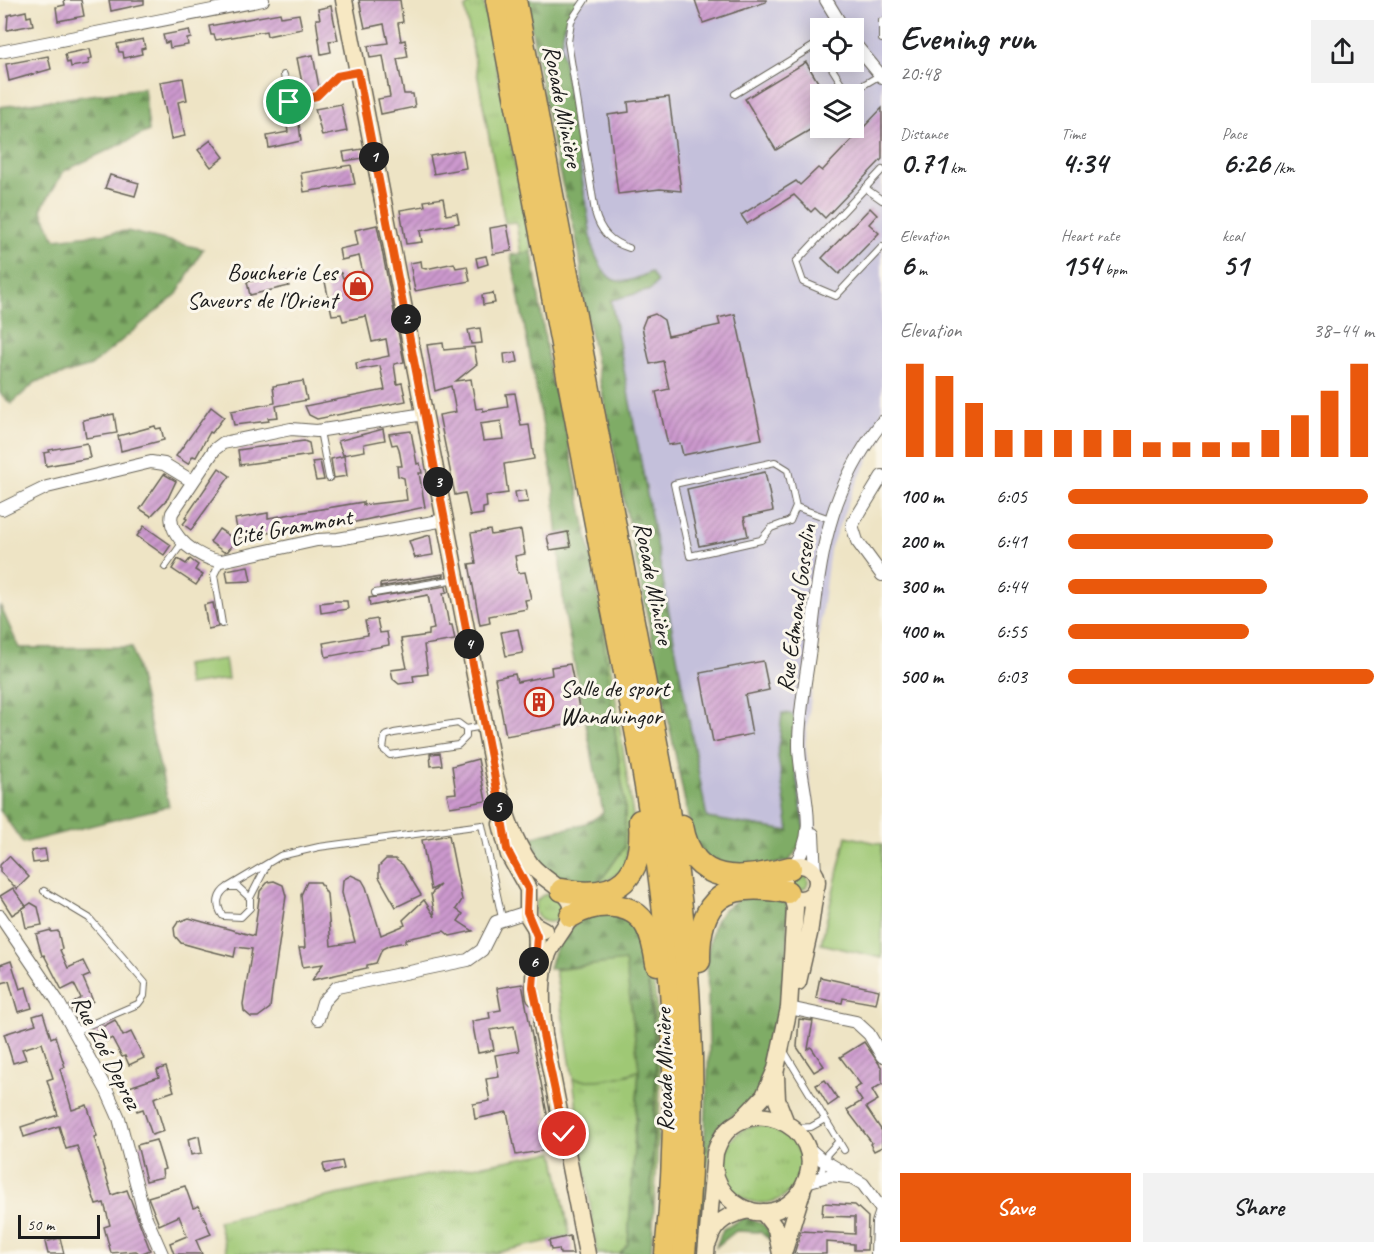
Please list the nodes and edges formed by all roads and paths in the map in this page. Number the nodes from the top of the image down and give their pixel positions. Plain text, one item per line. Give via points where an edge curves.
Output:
1 (263, 0) edge
2 (344, 0) edge
3 (497, 0) edge
4 (515, 0) edge
5 (585, 0) edge
6 (826, 0) edge
7 (837, 18) edge
8 (882, 21) edge
9 (882, 39) edge
10 (810, 48) edge
11 (0, 52) edge
12 (864, 55) edge
13 (358, 72) junction
14 (834, 72) edge
15 (284, 75) dead end
16 (881, 75) edge
17 (735, 93) dead end
18 (882, 170) edge
19 (865, 188) junction
20 (882, 201) edge
21 (882, 247) edge
22 (629, 248) dead end
23 (424, 414) junction
24 (882, 422) edge
25 (320, 431) junction
26 (882, 476) edge
27 (328, 478) dead end
28 (192, 481) junction
29 (796, 507) junction
30 (2, 509) dead end
31 (830, 519) junction
32 (445, 520) junction
33 (183, 542) junction
34 (221, 561) junction
35 (165, 567) dead end
36 (882, 575) edge
37 (456, 579) junction
38 (375, 593) dead end
39 (222, 624) dead end
40 (632, 665) junction
41 (484, 726) junction
42 (466, 729) junction
43 (494, 773) junction
44 (808, 813) junction
45 (269, 862) junction
46 (792, 867) junction
47 (815, 874) junction
48 (228, 887) junction
49 (557, 888) junction
50 (44, 891) dead end
51 (815, 891) junction
52 (789, 894) junction
53 (250, 898) junction
54 (530, 912) junction
55 (0, 916) edge
56 (502, 918) junction
57 (566, 922) junction
58 (789, 1008) junction
59 (318, 1019) dead end
60 (75, 1031) junction
61 (544, 1035) junction
62 (781, 1047) junction
63 (882, 1056) edge
64 (776, 1069) junction
65 (674, 1084) junction
66 (825, 1119) junction
67 (741, 1121) junction
68 (789, 1125) junction
69 (838, 1141) junction
70 (806, 1145) junction
71 (844, 1150) dead end
72 (691, 1151) junction
73 (825, 1161) junction
74 (714, 1168) junction
75 (857, 1180) junction
76 (810, 1182) junction
77 (756, 1211) junction
78 (882, 1211) edge
79 (162, 1254) edge
80 (587, 1254) edge
81 (666, 1254) edge
82 (684, 1254) edge
83 (706, 1254) edge
84 (782, 1254) edge
85 (877, 1254) edge

1 - 11 street
2 - 13 street
3 - 40 highway, Rocade Minière
4 - 40 highway, Rocade Minière
5 - 22 lane via 571,21 568,42 595,212 611,240
6 - 7 street
8 - 9 lane
10 - 17 lane
12 - 16 street
13 - 15 lane via 337,76 317,96 289,102
13 - 23 street
14 - 16 lane via 848,94
18 - 19 lane
19 - 20 lane
19 - 21 lane via 796,262 803,282 836,296
23 - 25 street
23 - 32 street
24 - 31 street, Rue Edmond Gosselin via 850,471
25 - 27 lane
25 - 28 street via 296,429 226,442 215,449
26 - 36 street via 852,525 855,537
28 - 30 street via 164,464 151,462 47,487
28 - 33 street via 171,516 172,530
29 - 29 lane via 788,470 775,462 674,484 690,556 761,540 771,528 790,520
29 - 31 lane
31 - 44 street, Rue Edmond Gosselin via 820,556 799,739
32 - 34 street, Cité Grammont via 317,540
32 - 37 street
33 - 34 street, Cité Grammont via 208,558
33 - 35 lane
34 - 39 lane via 214,575
37 - 38 lane
37 - 41 street
40 - 46 highway via 663,727 683,833 695,861 707,870 734,877
40 - 49 highway via 639,857 630,875 615,888 593,893
40 - 65 highway, Rocade Minière via 664,906
40 - 72 highway, Rocade Minière via 673,836 692,1035
41 - 42 lane
41 - 43 street
42 - 42 lane via 458,723 394,733 385,736 383,749 390,755 458,745 466,737
43 - 49 street via 519,845 535,870
43 - 54 street via 507,849 526,884
44 - 46 street, Rue Edmond Gosselin via 807,839
44 - 47 street, Rue Edmond Gosselin
45 - 48 lane
45 - 53 lane
45 - 56 lane via 319,847 482,825
46 - 47 street via 806,866
46 - 52 street via 784,879
47 - 51 street
48 - 53 lane via 238,887
48 - 53 lane via 221,891 218,903 223,916 233,918 246,913
49 - 54 street via 539,889
49 - 57 street via 571,900
50 - 60 lane via 89,918 146,983 138,1004
51 - 52 street via 803,898
51 - 58 street via 805,954
52 - 58 street via 795,908
52 - 72 highway via 752,887 729,891 717,899 702,922 700,1084
54 - 56 street
54 - 57 street via 548,931
54 - 61 street via 537,945 532,980
55 - 60 street, Rue Zoé Deprez
56 - 59 street via 494,925 482,950 473,957 341,985 323,1002
57 - 61 street via 551,947 544,970
57 - 65 highway via 587,908 612,906 636,914 647,927 656,960
58 - 62 street
58 - 63 street via 856,1022 869,1034
60 - 79 street, Rue Zoé Deprez via 115,1110 142,1204
61 - 80 street
62 - 64 street
62 - 66 lane
64 - 67 street via 764,1096
64 - 68 street via 777,1100
65 - 81 highway, Rocade Minière
66 - 68 lane via 808,1128
66 - 69 lane
67 - 68 street via 761,1116
67 - 74 street via 721,1138
68 - 70 street
69 - 71 lane
69 - 73 lane
70 - 73 street
70 - 76 street
72 - 82 highway, Rocade Minière
73 - 75 street
73 - 76 lane
74 - 77 street via 725,1195 733,1203
74 - 83 street
75 - 76 street via 841,1175
75 - 78 street
76 - 77 street via 789,1204
76 - 84 street
77 - 83 street via 734,1214 719,1223
77 - 84 street via 776,1229
78 - 85 street

